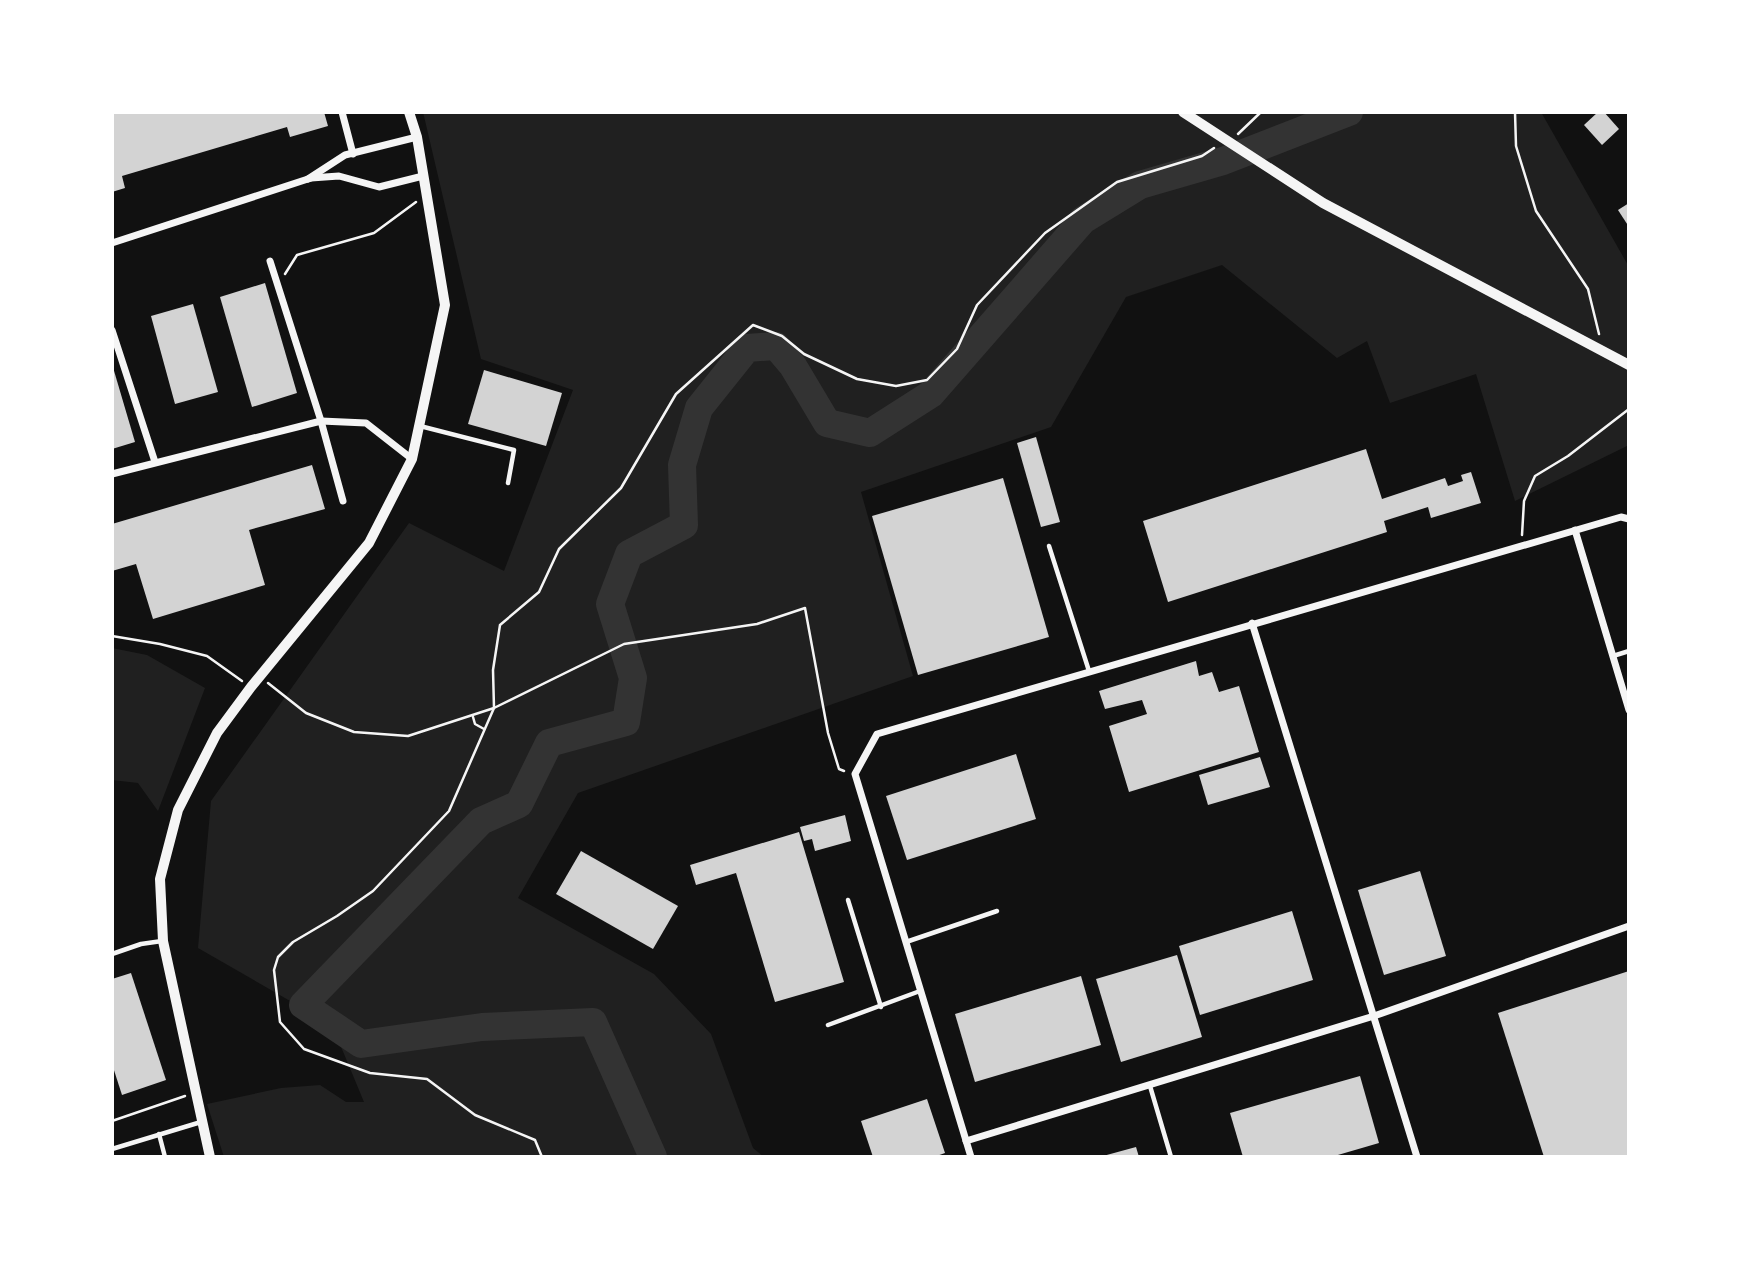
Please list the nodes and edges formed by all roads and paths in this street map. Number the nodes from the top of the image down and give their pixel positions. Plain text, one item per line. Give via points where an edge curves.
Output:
1 (342, 112) edge
2 (409, 112) edge
3 (1182, 112) edge
4 (1261, 112) edge
5 (1515, 112) edge
6 (417, 137) junction
7 (1231, 137) dead end
8 (1222, 144) dead end
9 (353, 154) junction
10 (424, 176) junction
11 (311, 178) junction
12 (427, 194) junction
13 (112, 243) edge
14 (270, 261) dead end
15 (277, 286) junction
16 (112, 330) edge
17 (1603, 352) junction
18 (1629, 365) edge
19 (1629, 409) edge
20 (321, 421) junction
21 (419, 426) junction
22 (412, 459) junction
23 (155, 462) junction
24 (112, 474) edge
25 (508, 483) dead end
26 (343, 501) dead end
27 (1629, 519) edge
28 (1575, 530) junction
29 (1049, 545) dead end
30 (1521, 545) junction
31 (1252, 623) junction
32 (112, 636) edge
33 (1629, 651) edge
34 (1612, 656) junction
35 (1089, 671) junction
36 (260, 676) junction
37 (251, 687) junction
38 (494, 708) junction
39 (1629, 710) edge
40 (473, 717) junction
41 (485, 729) junction
42 (855, 774) junction
43 (848, 900) dead end
44 (997, 911) dead end
45 (1629, 926) edge
46 (163, 941) junction
47 (906, 942) junction
48 (112, 954) edge
49 (920, 991) junction
50 (881, 1007) junction
51 (1374, 1016) junction
52 (828, 1025) dead end
53 (1149, 1085) junction
54 (196, 1092) junction
55 (112, 1121) edge
56 (201, 1122) junction
57 (159, 1135) junction
58 (966, 1141) junction
59 (112, 1149) edge
60 (165, 1157) edge
61 (210, 1157) edge
62 (542, 1157) edge
63 (971, 1157) edge
64 (1171, 1157) edge
65 (1417, 1157) edge

1 - 9 street
2 - 6 main road
3 - 17 main road via 1323,203
4 - 7 path
5 - 17 path via 1516,146 1536,211 1588,289
6 - 9 street
6 - 10 main road
8 - 38 path via 1202,156 1117,182 1045,233 977,305 957,349 926,380 895,386 857,379 804,354 782,336 753,326 676,394 621,488 559,548 539,592 500,625 493,670
9 - 11 street
10 - 11 street via 379,187 339,176
10 - 12 main road
11 - 13 street
12 - 15 path via 374,233 297,255
12 - 21 main road via 445,305
14 - 15 street
15 - 20 street
16 - 23 street
17 - 18 main road
19 - 30 path via 1535,476 1524,501
20 - 22 street via 366,423
20 - 23 street
20 - 26 street
21 - 22 main road
21 - 25 lane via 514,450
22 - 36 main road via 369,543
23 - 24 street
27 - 28 street via 1620,517
28 - 30 street
28 - 34 street
29 - 35 lane
30 - 31 street
31 - 35 street
31 - 51 street
32 - 37 path via 207,656
33 - 34 lane
34 - 39 street
35 - 42 street via 877,734
36 - 37 main road
36 - 40 path via 306,713 354,732 408,736
37 - 46 main road via 217,733 178,810 160,879
38 - 40 path
38 - 41 path
38 - 42 path via 624,644 757,624 805,608 828,733 839,769
40 - 41 path via 475,724
41 - 62 path via 449,811 373,891 278,957 274,970 280,1022 304,1049 370,1073 427,1079 475,1115 535,1140
42 - 47 street
43 - 50 lane
44 - 47 lane
45 - 51 street
46 - 48 lane
46 - 54 main road
47 - 49 street
49 - 50 lane
49 - 58 street
50 - 52 lane
51 - 53 street
51 - 65 street
53 - 58 street
53 - 64 lane
54 - 55 path
54 - 56 main road
56 - 57 lane
56 - 61 main road
57 - 59 lane
57 - 60 lane
58 - 63 street

